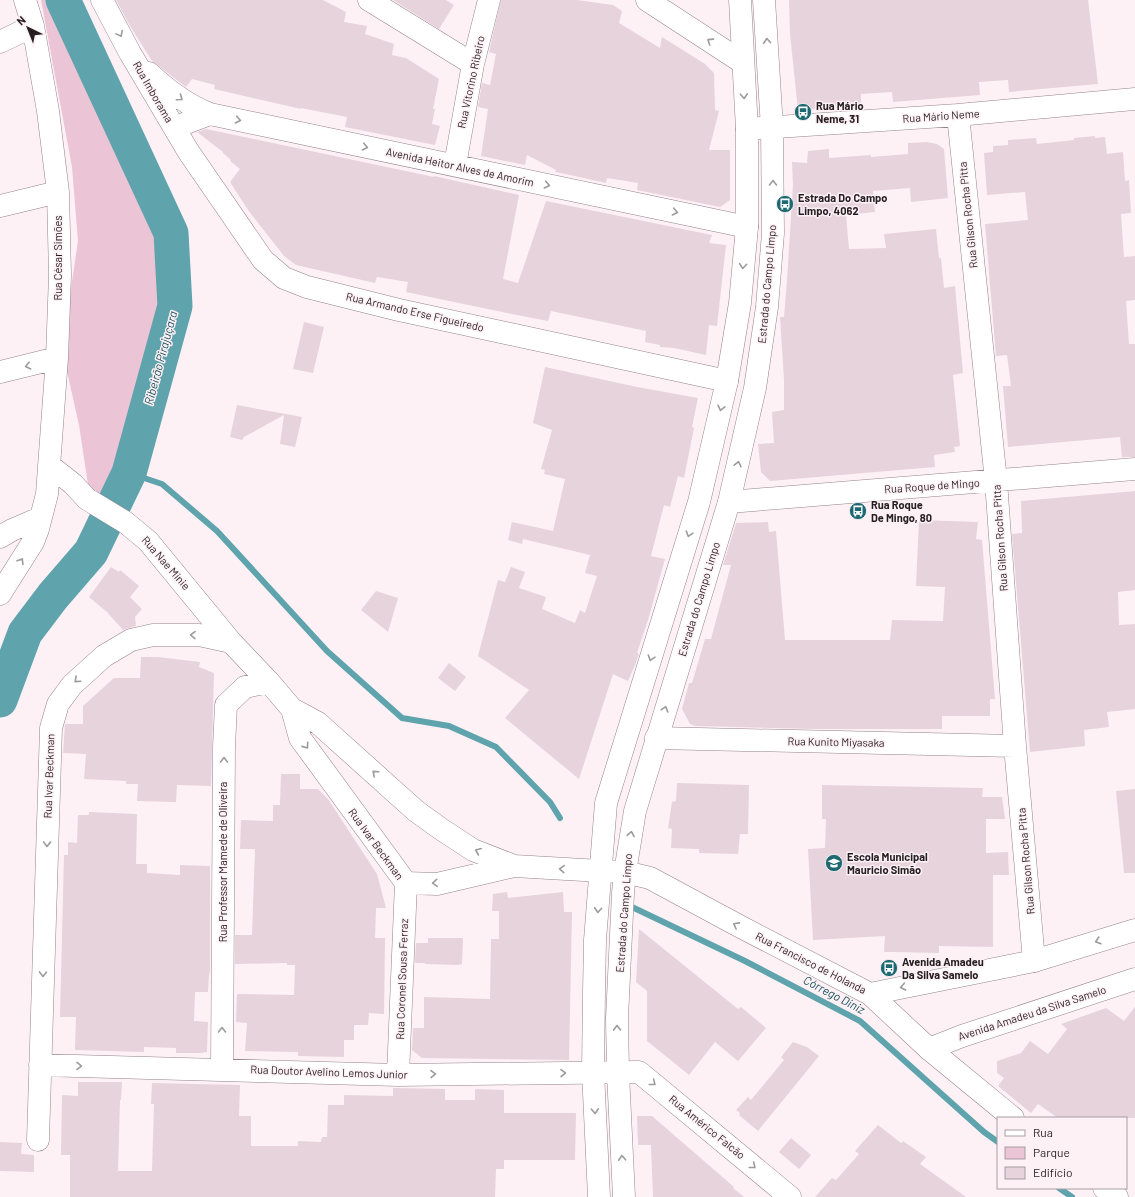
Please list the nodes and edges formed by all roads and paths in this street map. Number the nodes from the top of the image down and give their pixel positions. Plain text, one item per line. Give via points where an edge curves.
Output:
1 (25, 0) edge
2 (102, 0) edge
3 (369, 0) edge
4 (489, 0) edge
5 (647, 0) edge
6 (740, 0) edge
7 (764, 0) edge
8 (33, 26) junction
9 (0, 42) edge
10 (130, 53) junction
11 (742, 62) junction
12 (473, 64) junction
13 (1135, 99) edge
14 (210, 114) junction
15 (958, 115) junction
16 (772, 128) junction
17 (747, 129) junction
18 (176, 131) junction
19 (455, 165) junction
20 (58, 192) junction
21 (0, 206) edge
22 (747, 227) junction
23 (57, 358) junction
24 (0, 372) edge
25 (727, 381) junction
26 (49, 465) junction
27 (1135, 469) edge
28 (996, 481) junction
29 (47, 494) junction
30 (89, 501) junction
31 (729, 502) junction
32 (40, 518) junction
33 (0, 537) edge
34 (0, 594) edge
35 (232, 642) junction
36 (269, 682) junction
37 (292, 709) junction
38 (656, 738) junction
39 (1015, 746) junction
40 (514, 866) junction
41 (600, 871) junction
42 (625, 872) junction
43 (406, 883) junction
44 (1135, 930) edge
45 (1034, 961) junction
46 (1135, 979) edge
47 (870, 994) junction
48 (929, 1049) junction
49 (40, 1065) junction
50 (222, 1069) junction
51 (593, 1072) junction
52 (618, 1073) junction
53 (398, 1075) junction
54 (1012, 1117) edge
55 (38, 1140) dead end
56 (1105, 1189) edge
57 (599, 1197) edge
58 (624, 1197) edge
59 (790, 1197) edge
60 (1117, 1197) edge

1 - 8 street, Rua César Simões
2 -> 10 street, Rua Imborama
3 - 12 street
4 - 12 street, Rua Vitorino Ribeiro
11 -> 5 street
6 - 11 street
16 -> 7 street, Estrada do Campo Limpo
8 - 9 street
8 - 20 street, Rua César Simões via 48,111
10 -> 14 street, Rua Imborama via 161,85 199,110
10 - 18 street, Rua Imborama
11 -> 17 street
12 - 19 street, Rua Vitorino Ribeiro
13 - 15 street, Rua Mário Neme
14 - 18 street via 186,123
14 -> 19 street, Avenida Heitor Alves de Amorim
15 - 16 street, Rua Mário Neme
15 - 28 street, Rua Gilson Rocha Pitta
16 - 17 street, Rua Mário Neme
31 -> 16 street, Estrada do Campo Limpo via 755,388 767,307 773,234
17 - 22 street
18 - 25 street, Rua Armando Erse Figueiredo via 263,260 284,278 307,287 399,310
19 -> 22 street, Avenida Heitor Alves de Amorim
20 - 21 street
20 - 23 street, Rua César Simões via 60,275
22 -> 25 street via 740,303
23 -> 24 street
23 - 26 street, Rua César Simões
25 -> 41 street via 699,502 606,803
26 - 29 street, Rua César Simões
26 - 30 street, Rua Nae Minie
27 - 28 street, Rua Roque de Mingo
28 - 31 street, Rua Roque de Mingo
28 - 39 street, Rua Gilson Rocha Pitta
29 - 30 street, Rua Nae Minie via 62,494
29 - 32 street, Rua César Simões
30 - 35 street, Rua Nae Minie via 125,522 148,541
38 -> 31 street, Estrada do Campo Limpo
32 - 33 street
34 -> 32 street, Rua César Simões via 33,542
35 - 36 street, Rua Ivar Beckman
35 -> 49 street, Rua Ivar Beckman via 199,635 153,634 131,640 104,656 72,685 58,704 51,728
36 - 37 street, Rua Ivar Beckman
50 -> 36 street, Rua Professor Mamede de Oliveira via 226,705 245,687
40 -> 37 street, Rua Ivar Beckman via 473,850 441,829 416,811 318,723
37 -> 43 street, Rua Ivar Beckman via 300,738
38 - 39 street, Rua Kunito Miyasaka
42 -> 38 street, Estrada do Campo Limpo via 635,811
39 - 45 street, Rua Gilson Rocha Pitta
41 -> 40 street, Rua Ivar Beckman
40 -> 43 street, Rua Ivar Beckman via 437,884
41 - 42 street, Rua Francisco de Holanda
41 -> 51 street via 595,940
47 -> 42 street, Rua Francisco de Holanda via 650,878
52 -> 42 street, Estrada do Campo Limpo via 617,1018
43 - 53 street, Rua Coronel Sousa Ferraz
44 -> 45 street
45 -> 47 street
46 - 48 street, Avenida Amadeu da Silva Samelo
47 - 48 street, Rua Francisco de Holanda
48 - 54 street, Rua Francisco de Holanda
49 -> 50 street, Rua Doutor Avelino Lemos Junior
49 - 55 street, Rua Ivar Beckman
50 - 53 street, Rua Doutor Avelino Lemos Junior
51 - 52 street, Rua Doutor Avelino Lemos Junior
53 -> 51 street, Rua Doutor Avelino Lemos Junior
51 -> 57 street
58 -> 52 street, Estrada do Campo Limpo
52 -> 59 street, Rua Américo Falcão via 639,1072
56 - 60 street

